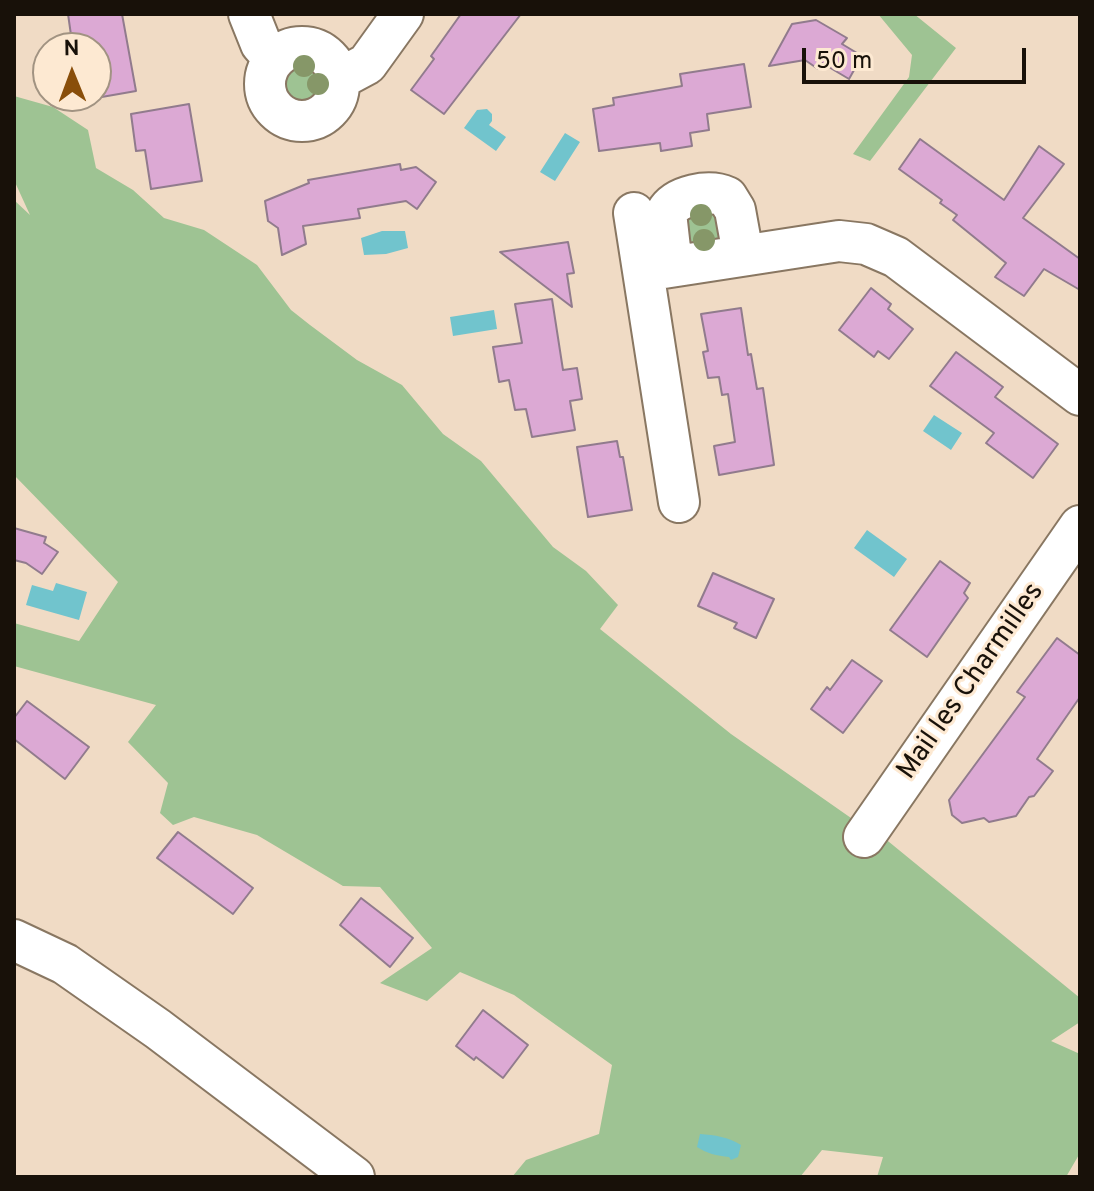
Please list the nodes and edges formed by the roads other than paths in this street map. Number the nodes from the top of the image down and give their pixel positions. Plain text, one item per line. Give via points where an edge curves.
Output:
1 (249, 14) edge
2 (403, 14) edge
3 (274, 59) junction
4 (339, 79) junction
5 (634, 213) dead end
6 (743, 254) junction
7 (658, 269) junction
8 (1080, 395) edge
9 (679, 502) dead end
10 (1080, 526) edge
11 (864, 837) dead end
12 (14, 940) edge
13 (354, 1177) edge

1 - 3 street via 261,44
2 - 4 street via 367,64
3 - 4 street via 287,50 309,48 329,59
3 - 4 street via 267,73 267,96 288,118 303,120 324,113 334,101
5 - 7 street
6 - 7 street
6 - 7 street via 735,210 727,197 714,193 682,198 666,213
6 - 8 street via 839,241 866,244 896,257
7 - 9 street
10 - 11 street, Mail les Charmilles
12 - 13 street via 65,964 112,996

